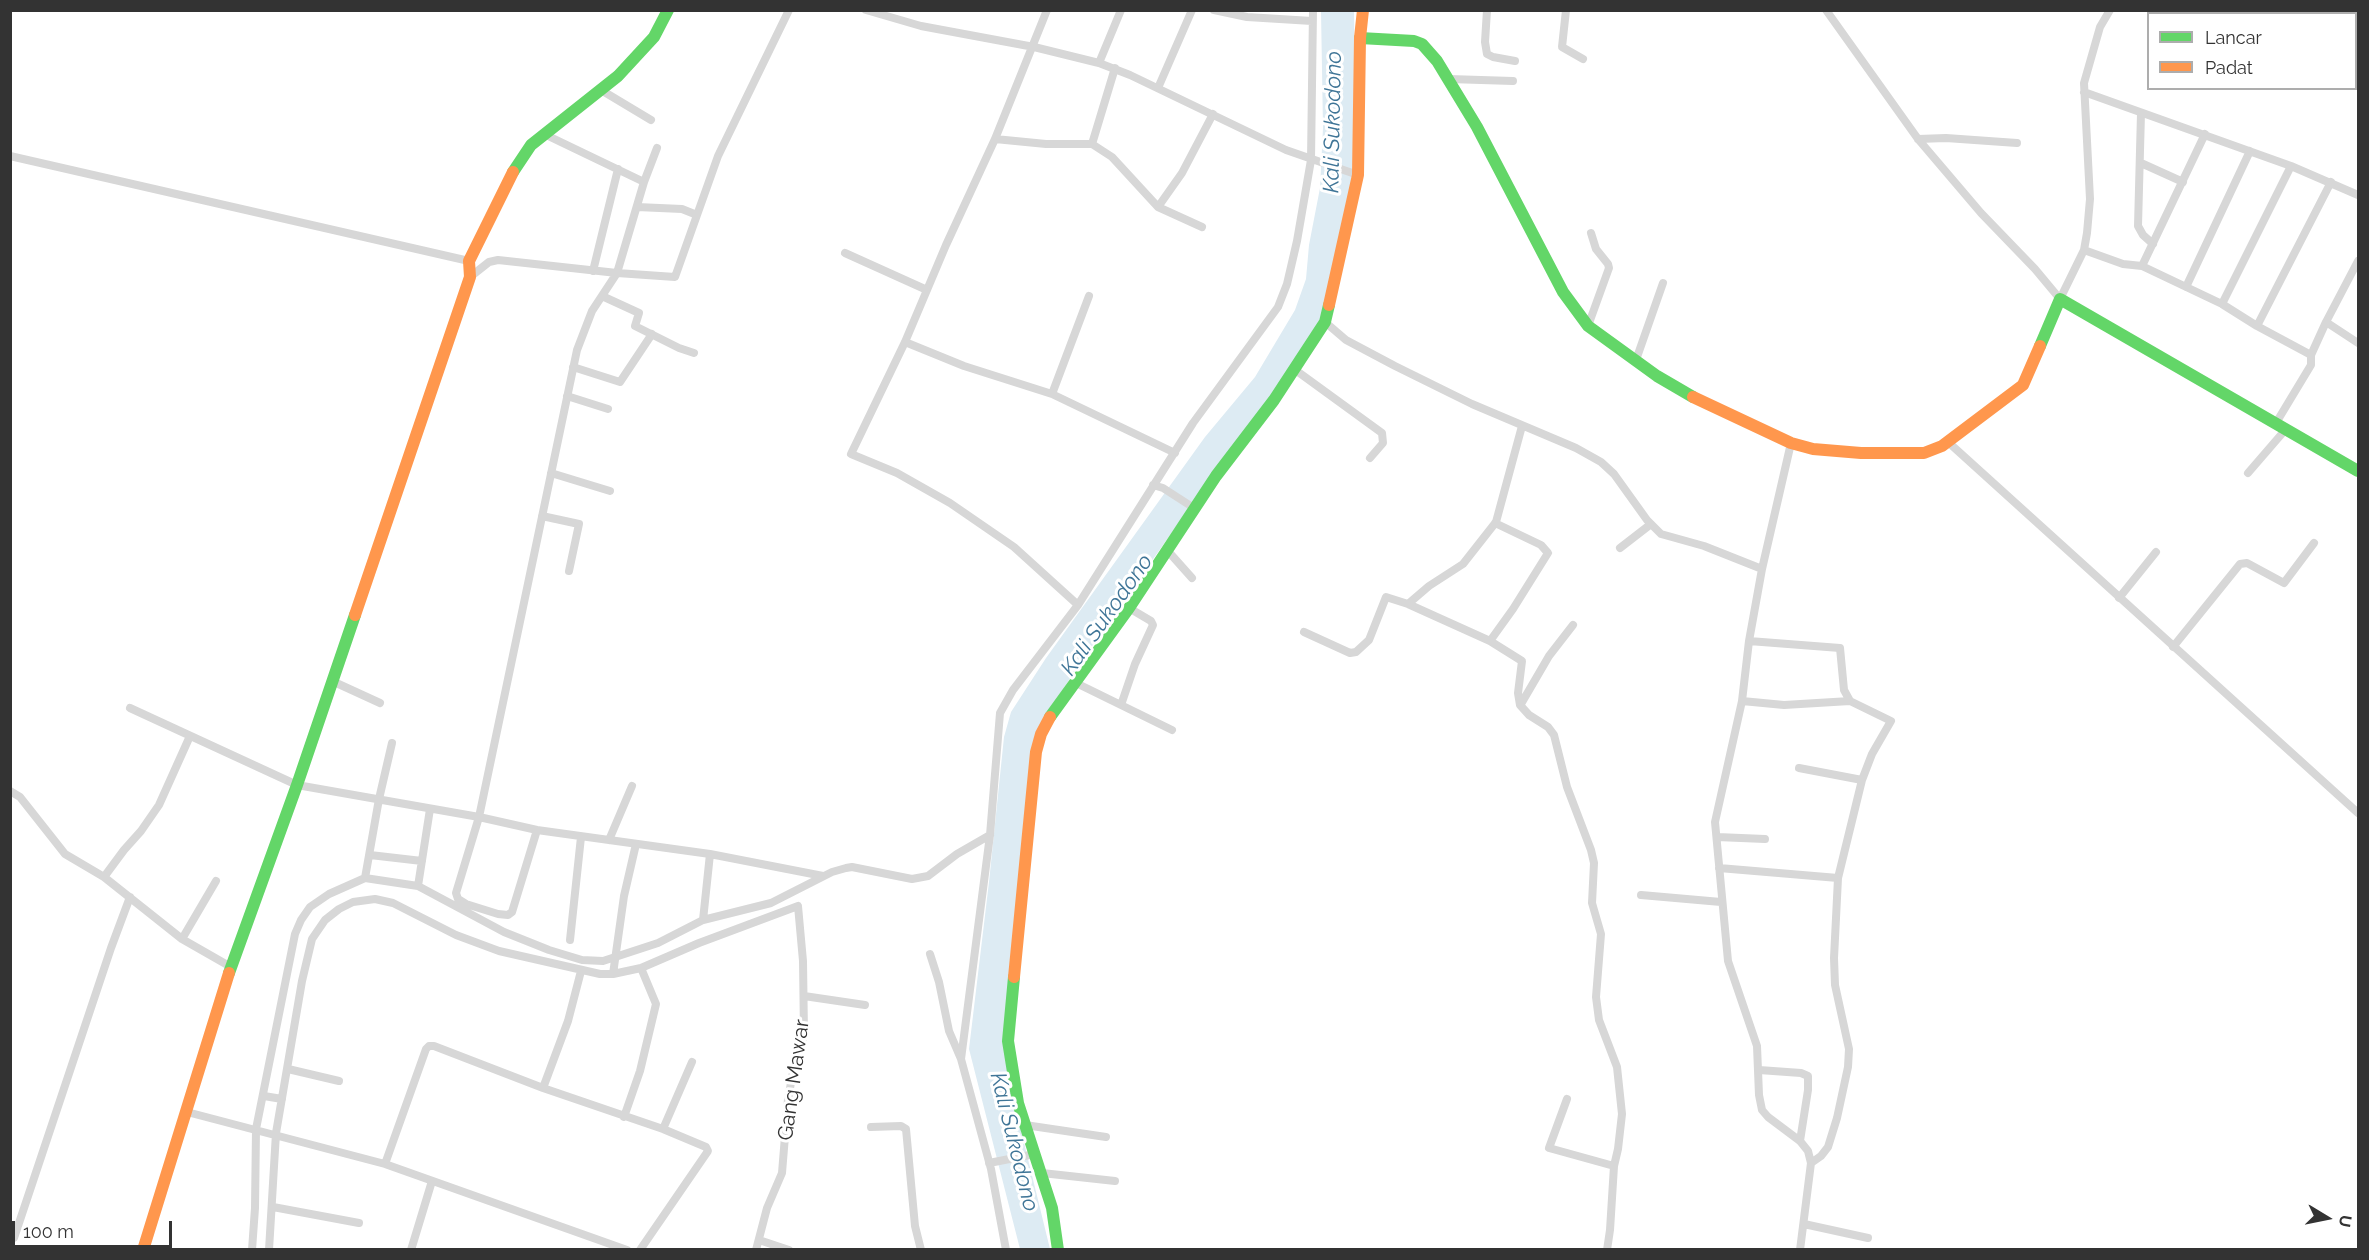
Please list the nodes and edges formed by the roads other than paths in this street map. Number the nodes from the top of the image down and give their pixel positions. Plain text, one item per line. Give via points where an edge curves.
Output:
1 (669, 10) edge
2 (789, 10) edge
3 (866, 10) edge
4 (1047, 10) edge
5 (1121, 10) edge
6 (1192, 10) edge
7 (1214, 10) edge
8 (1313, 10) edge
9 (1363, 10) edge
10 (1487, 10) edge
11 (1566, 10) edge
12 (1826, 10) edge
13 (2110, 10) edge
14 (1312, 21) junction
15 (1360, 38) junction
16 (1034, 47) junction
17 (1583, 59) dead end
18 (1515, 61) dead end
19 (1099, 63) junction
20 (1115, 68) junction
21 (1449, 79) junction
22 (1513, 81) dead end
23 (1158, 88) junction
24 (601, 90) junction
25 (2084, 92) junction
26 (2141, 113) junction
27 (1213, 114) junction
28 (651, 120) dead end
29 (544, 134) junction
30 (2205, 134) junction
31 (1918, 139) junction
32 (995, 140) junction
33 (2017, 143) dead end
34 (1092, 144) junction
35 (657, 148) dead end
36 (2250, 151) junction
37 (10, 156) edge
38 (1314, 161) junction
39 (2141, 163) junction
40 (2291, 166) junction
41 (618, 169) junction
42 (1357, 174) junction
43 (644, 182) junction
44 (2183, 182) junction
45 (2331, 182) junction
46 (2358, 195) edge
47 (636, 207) junction
48 (1158, 207) junction
49 (697, 215) junction
50 (1202, 227) dead end
51 (1591, 233) dead end
52 (2153, 244) junction
53 (2084, 250) junction
54 (845, 253) dead end
55 (2358, 261) edge
56 (2142, 266) junction
57 (470, 269) junction
58 (593, 271) junction
59 (617, 273) junction
60 (1663, 283) dead end
61 (2186, 287) junction
62 (927, 290) junction
63 (602, 296) junction
64 (1089, 296) dead end
65 (2060, 299) junction
66 (2222, 304) junction
67 (1325, 322) junction
68 (2326, 322) junction
69 (1588, 326) junction
70 (2257, 326) junction
71 (652, 334) junction
72 (905, 342) junction
73 (2358, 343) edge
74 (694, 352) dead end
75 (2311, 355) junction
76 (1636, 360) junction
77 (573, 367) junction
78 (1294, 369) junction
79 (1052, 394) junction
80 (567, 396) junction
81 (608, 409) dead end
82 (1522, 426) junction
83 (2281, 426) junction
84 (1948, 442) junction
85 (1789, 449) junction
86 (1175, 453) junction
87 (1370, 459) dead end
88 (2358, 471) edge
89 (551, 473) junction
90 (2248, 473) dead end
91 (1153, 485) junction
92 (610, 491) dead end
93 (1193, 507) junction
94 (542, 516) junction
95 (1495, 523) junction
96 (1651, 525) junction
97 (2314, 543) dead end
98 (1620, 548) dead end
99 (1167, 550) junction
100 (2156, 552) dead end
101 (1762, 569) junction
102 (569, 571) dead end
103 (1192, 578) dead end
104 (2119, 598) junction
105 (1408, 604) junction
106 (1078, 605) junction
107 (1129, 608) junction
108 (1573, 625) dead end
109 (1304, 632) dead end
110 (1490, 641) junction
111 (1749, 641) junction
112 (2174, 647) junction
113 (332, 681) junction
114 (1074, 682) junction
115 (1742, 700) junction
116 (1850, 701) junction
117 (380, 703) dead end
118 (1121, 705) junction
119 (1520, 705) junction
120 (130, 708) dead end
121 (1172, 730) dead end
122 (190, 736) junction
123 (392, 743) dead end
124 (1799, 768) dead end
125 (1862, 780) junction
126 (297, 785) junction
127 (632, 786) dead end
128 (10, 791) edge
129 (379, 799) junction
130 (430, 809) junction
131 (2358, 812) edge
132 (479, 818) junction
133 (537, 830) junction
134 (581, 837) junction
135 (1717, 837) junction
136 (989, 839) junction
137 (609, 840) junction
138 (1765, 840) dead end
139 (636, 844) junction
140 (710, 854) junction
141 (370, 855) junction
142 (422, 861) junction
143 (1719, 868) junction
144 (823, 876) junction
145 (104, 877) junction
146 (365, 878) junction
147 (1838, 878) junction
148 (216, 881) dead end
149 (418, 886) junction
150 (1641, 895) dead end
151 (130, 897) junction
152 (1721, 902) junction
153 (703, 921) junction
154 (182, 939) junction
155 (570, 940) dead end
156 (930, 954) dead end
157 (299, 958) junction
158 (614, 966) junction
159 (231, 967) junction
160 (641, 968) junction
161 (581, 971) junction
162 (286, 987) junction
163 (299, 990) junction
164 (804, 996) junction
165 (865, 1005) dead end
166 (961, 1059) junction
167 (692, 1062) dead end
168 (288, 1069) junction
169 (1759, 1070) junction
170 (339, 1081) dead end
171 (543, 1088) junction
172 (265, 1096) junction
173 (280, 1099) junction
174 (1567, 1099) dead end
175 (188, 1112) junction
176 (624, 1117) junction
177 (1025, 1125) junction
178 (871, 1127) dead end
179 (663, 1129) junction
180 (265, 1131) junction
181 (1106, 1137) dead end
182 (1800, 1141) junction
183 (1033, 1155) junction
184 (991, 1162) junction
185 (1811, 1163) junction
186 (386, 1164) junction
187 (1614, 1166) junction
188 (1042, 1173) junction
189 (1115, 1180) dead end
190 (432, 1181) junction
191 (273, 1208) junction
192 (359, 1223) dead end
193 (1803, 1224) junction
194 (14, 1238) dead end
195 (1868, 1238) dead end
196 (759, 1240) junction
197 (143, 1250) edge
198 (252, 1250) edge
199 (269, 1250) edge
200 (411, 1250) edge
201 (627, 1250) edge
202 (640, 1250) edge
203 (756, 1250) edge
204 (789, 1250) edge
205 (921, 1250) edge
206 (1006, 1250) edge
207 (1058, 1250) edge
208 (1607, 1250) edge
209 (1800, 1250) edge

1 - 24 street via 640,54
2 - 49 street via 718,156
3 - 16 street via 921,26
4 - 16 street
5 - 19 street
6 - 23 street
7 - 14 street via 1247,17
8 - 14 street
9 - 15 street
10 - 18 street via 1487,54
11 - 17 street via 1562,47
12 - 31 street
13 - 25 street via 2092,50
14 - 38 street
15 - 21 street via 1404,39 1422,44
15 - 42 street
16 - 19 street
16 - 32 street
19 - 20 street
20 - 23 street
20 - 34 street
21 - 22 street
21 - 69 street via 1563,292
23 - 27 street
24 - 28 street
24 - 29 street
25 - 26 street
25 - 53 street via 2090,199
26 - 30 street
26 - 39 street
27 - 38 street
27 - 48 street via 1182,173
29 - 41 street
29 - 57 street via 519,161
30 - 36 street
30 - 44 street
31 - 33 street
31 - 65 street
32 - 34 street
32 - 62 street
34 - 48 street via 1112,157
35 - 43 street
36 - 40 street
36 - 61 street
37 - 57 street
38 - 42 street
38 - 86 street via 1287,284 1278,307
39 - 44 street
39 - 52 street via 2138,226
40 - 45 street
40 - 66 street
41 - 43 street
41 - 58 street
42 - 67 street
43 - 47 street
44 - 52 street
45 - 46 street
45 - 70 street
47 - 49 street via 682,209
47 - 59 street
48 - 50 street
49 - 59 street via 675,277
51 - 69 street via 1609,268
52 - 56 street
53 - 56 street via 2123,264
53 - 65 street
54 - 62 street
55 - 68 street
56 - 61 street
57 - 58 street via 494,260
57 - 113 street
58 - 59 street
59 - 63 street
60 - 76 street
61 - 66 street
62 - 72 street
63 - 71 street via 639,314 635,326
63 - 77 street via 582,335
64 - 79 street
65 - 83 street
65 - 84 street via 2023,385
66 - 70 street
67 - 78 street
67 - 82 street via 1346,340 1387,362
68 - 73 street
68 - 75 street
69 - 76 street
70 - 75 street
71 - 74 street
71 - 77 street via 620,382
72 - 79 street
72 - 106 street via 851,454 897,473 950,504 1014,547
75 - 83 street via 2311,364
76 - 85 street via 1703,403
77 - 80 street
78 - 87 street via 1382,433 1383,442
78 - 93 street
79 - 86 street
80 - 81 street
80 - 89 street
82 - 95 street
82 - 96 street via 1601,462
83 - 88 street
83 - 90 street
84 - 85 street via 1924,453
84 - 104 street
85 - 101 street
86 - 91 street
89 - 92 street
89 - 94 street
91 - 93 street
91 - 106 street
93 - 99 street
94 - 102 street via 579,524
94 - 132 street
95 - 105 street via 1463,564
95 - 110 street via 1541,545 1548,553
96 - 98 street
96 - 101 street via 1662,534
97 - 112 street via 2284,583 2247,563 2240,564
99 - 103 street
99 - 107 street
100 - 104 street
101 - 111 street
104 - 112 street
105 - 109 street via 1386,597 1369,640 1356,652 1350,653
105 - 110 street
106 - 136 street via 999,713
107 - 114 street
107 - 118 street via 1153,625
108 - 119 street
110 - 119 street via 1522,661
111 - 115 street
111 - 116 street via 1840,648
112 - 131 street
113 - 117 street
113 - 126 street
114 - 118 street
114 - 177 street via 1041,734 1032,783 1008,1041
115 - 116 street via 1785,705
115 - 135 street via 1715,822
116 - 125 street via 1891,721
118 - 121 street
119 - 187 street via 1554,735 1567,787 1594,863 1592,903 1601,934 1596,998 1599,1020 1617,1067 1622,1114
120 - 122 street
122 - 126 street
122 - 145 street via 159,805
123 - 129 street
124 - 125 street
125 - 147 street
126 - 129 street
126 - 159 street
127 - 137 street
128 - 145 street via 20,797 65,854
129 - 130 street
129 - 141 street
130 - 132 street
130 - 142 street
132 - 133 street
132 - 133 street via 456,893 466,904 498,914 508,915 515,907
133 - 134 street
134 - 137 street
134 - 155 street
135 - 138 street
135 - 143 street
136 - 144 street via 957,854 928,876 912,879 852,867
136 - 166 street
137 - 139 street
139 - 140 street
139 - 158 street
140 - 144 street
140 - 153 street
141 - 142 street
141 - 146 street
142 - 149 street
143 - 147 street
143 - 152 street
144 - 153 street via 771,903
145 - 151 street
146 - 149 street
146 - 157 street via 329,894 310,908 295,934
147 - 185 street via 1835,985 1849,1049 1848,1067 1828,1147
148 - 154 street
149 - 158 street via 504,932 549,950
150 - 152 street
151 - 154 street
151 - 194 street
152 - 169 street via 1728,961 1755,1037
153 - 158 street
154 - 159 street
156 - 166 street via 949,1031
157 - 161 street via 325,920 353,902 375,899 393,903 456,935 499,951
157 - 162 street
157 - 163 street
158 - 160 street
158 - 161 street
159 - 175 street
160 - 164 street, Gang Mawar via 798,906
160 - 176 street via 656,1004
161 - 171 street via 568,1021
162 - 163 street
162 - 172 street
163 - 168 street
164 - 165 street
164 - 196 street, Gang Mawar via 804,1035 788,1099 783,1166
166 - 184 street
167 - 179 street
168 - 170 street
168 - 173 street
169 - 182 street via 1762,1110
169 - 182 street via 1808,1076
171 - 176 street
171 - 186 street via 429,1046
172 - 173 street
172 - 180 street
173 - 180 street
174 - 187 street via 1549,1148
175 - 180 street
175 - 197 street
176 - 179 street
177 - 181 street
177 - 183 street
178 - 205 street via 906,1129 915,1226
179 - 202 street via 708,1151
180 - 186 street
180 - 191 street
180 - 198 street
182 - 185 street
183 - 184 street
183 - 188 street
184 - 206 street
185 - 193 street
186 - 190 street
187 - 208 street
188 - 189 street
188 - 207 street
190 - 200 street
190 - 201 street
191 - 192 street
191 - 199 street
193 - 195 street
193 - 209 street
196 - 203 street, Gang Mawar
196 - 204 street

